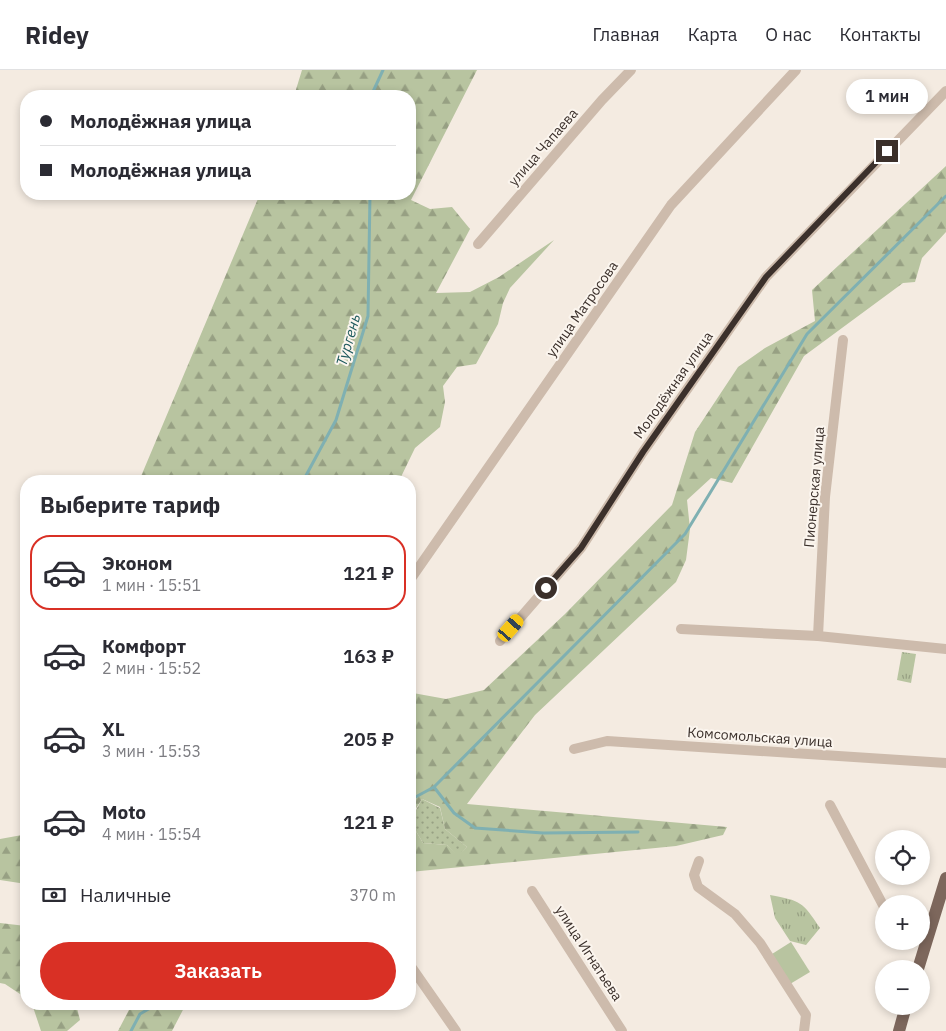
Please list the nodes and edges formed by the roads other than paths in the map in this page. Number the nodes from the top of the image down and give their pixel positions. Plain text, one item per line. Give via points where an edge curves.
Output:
1 (631, 70) edge
2 (796, 70) edge
3 (946, 91) edge
4 (478, 244) dead end
5 (843, 340) dead end
6 (416, 571) edge
7 (681, 629) dead end
8 (818, 636) junction
9 (500, 641) dead end
10 (946, 649) edge
11 (574, 749) dead end
12 (946, 763) edge
13 (830, 805) dead end
14 (699, 861) dead end
15 (946, 878) edge
16 (532, 891) dead end
17 (878, 895) edge
18 (930, 924) edge
19 (416, 974) edge
20 (903, 1015) edge
21 (456, 1031) edge
22 (622, 1031) edge
23 (804, 1031) edge
24 (899, 1031) edge

1 - 4 street, улица Чапаева
2 - 6 street, улица Матросова via 671,205
3 - 9 street, Молодёжная улица via 766,277 643,452 581,548
5 - 8 street, Пионерская улица via 825,497
7 - 8 street
8 - 10 street
11 - 12 street, Комсомольская улица via 606,741
13 - 17 street
14 - 23 street via 694,875 698,887 735,914 760,943 806,1014
15 - 18 main road
16 - 22 street, улица Игнатьева
19 - 21 street
20 - 24 main road

